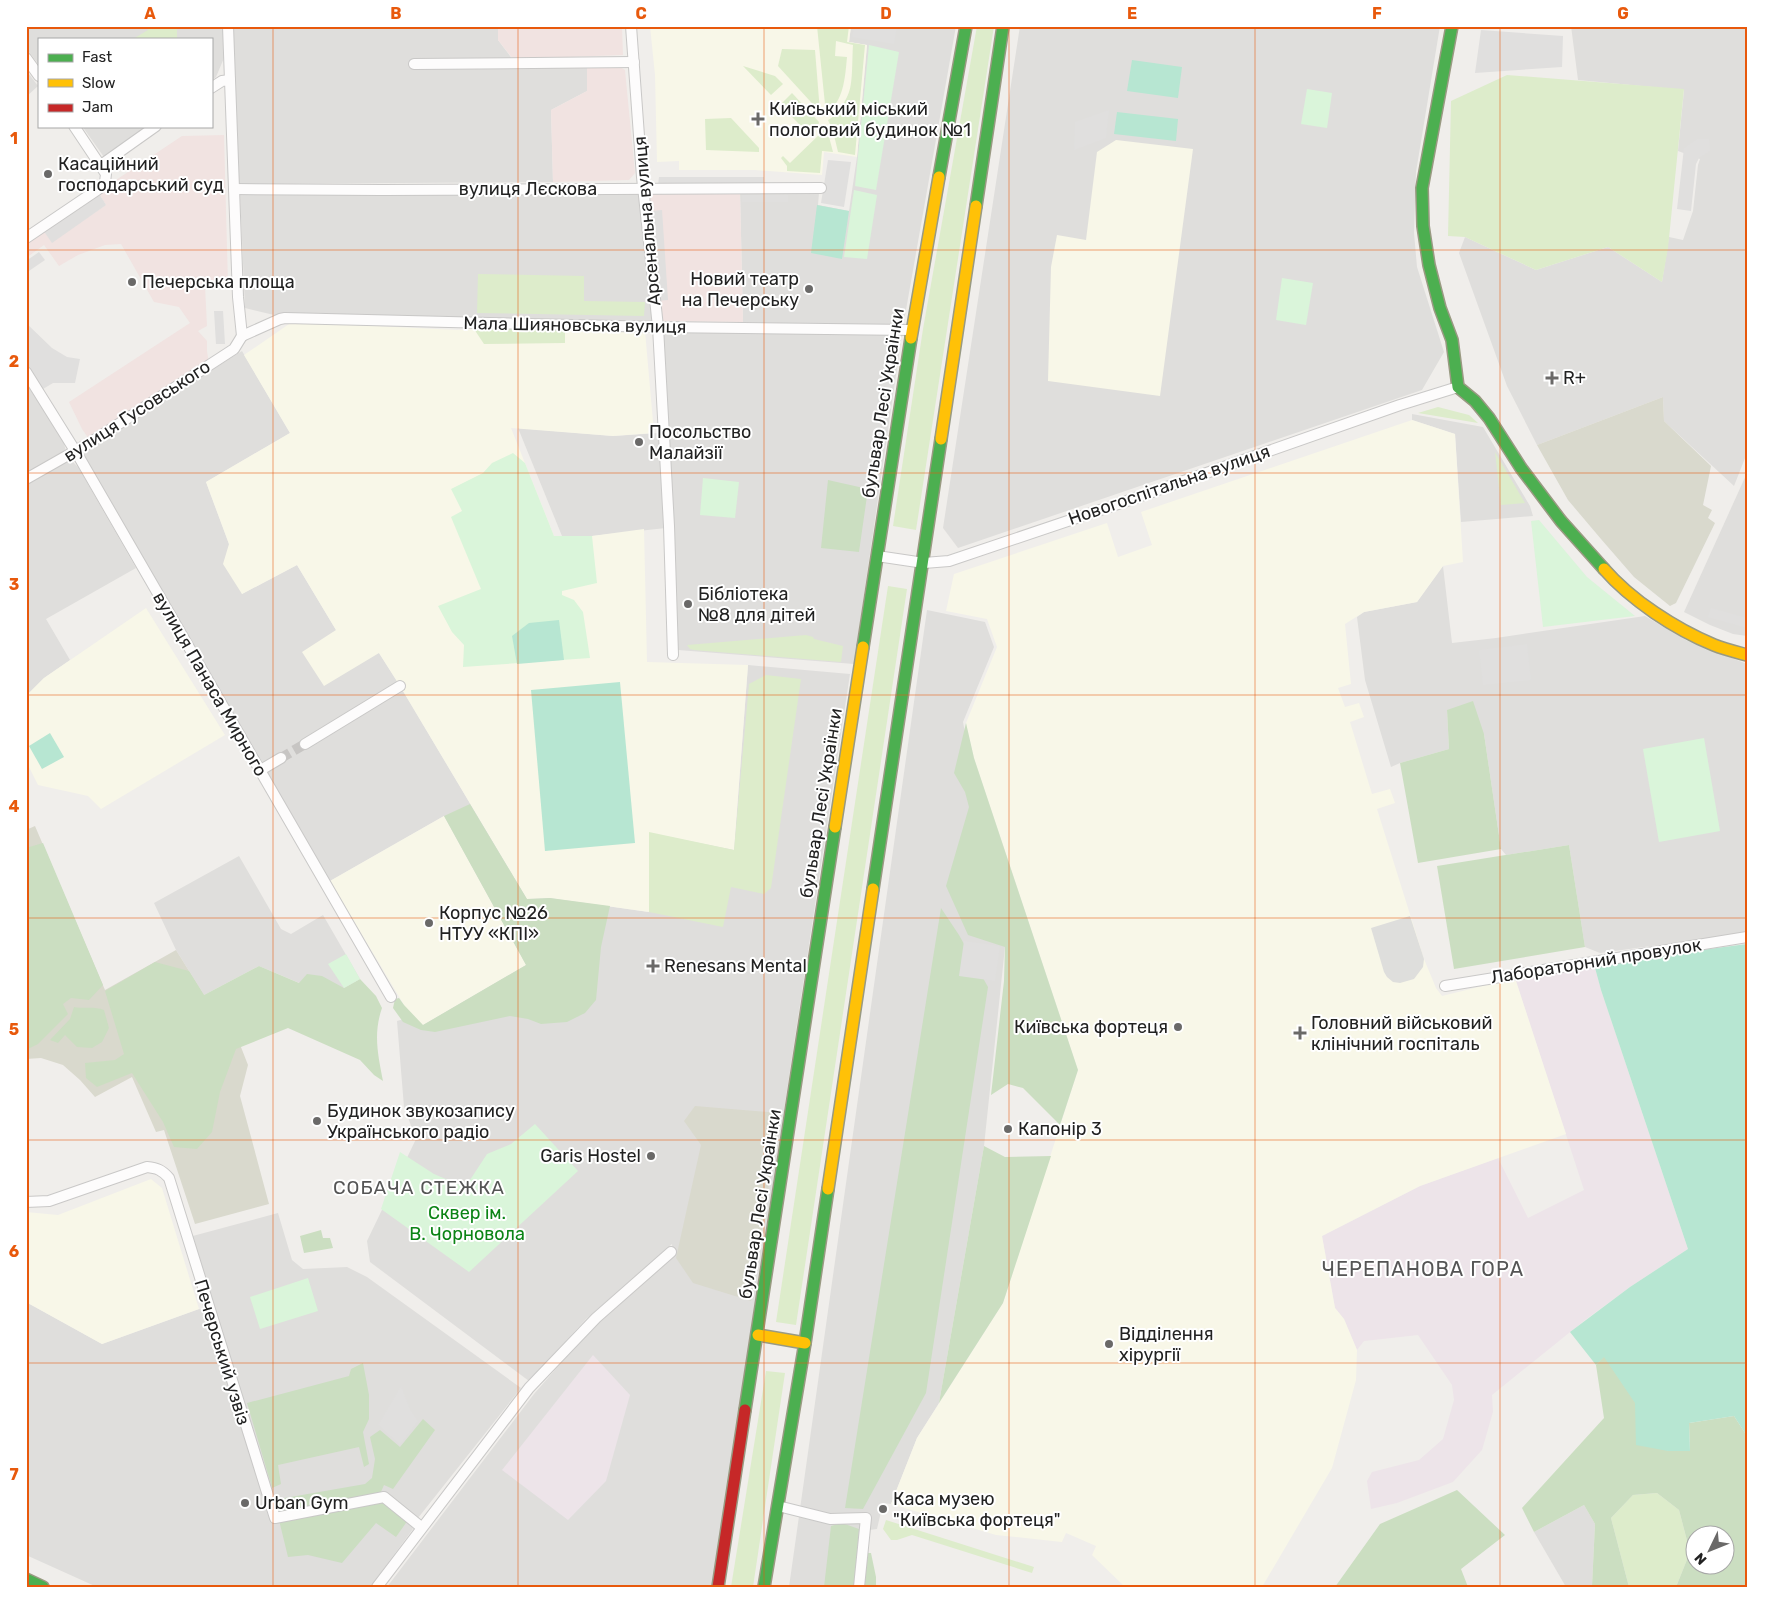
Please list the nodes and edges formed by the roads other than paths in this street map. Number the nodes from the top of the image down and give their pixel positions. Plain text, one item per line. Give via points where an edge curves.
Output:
1 (228, 26) edge
2 (631, 26) edge
3 (966, 26) edge
4 (1004, 26) edge
5 (1452, 26) edge
6 (26, 58) edge
7 (634, 62) junction
8 (414, 64) dead end
9 (38, 75) edge
10 (230, 80) junction
11 (212, 87) edge
12 (75, 128) edge
13 (153, 128) edge
14 (101, 165) junction
15 (643, 188) junction
16 (821, 188) dead end
17 (234, 189) junction
18 (26, 238) edge
19 (658, 328) junction
20 (912, 330) junction
21 (242, 336) junction
22 (26, 372) edge
23 (1458, 387) junction
24 (76, 451) junction
25 (26, 479) edge
26 (877, 556) junction
27 (924, 563) junction
28 (673, 655) dead end
29 (1747, 655) edge
30 (400, 686) dead end
31 (305, 744) tunnel mouth
32 (281, 758) tunnel mouth
33 (260, 771) junction
34 (1747, 937) edge
35 (1445, 986) dead end
36 (391, 997) dead end
37 (26, 1202) edge
38 (671, 1252) dead end
39 (758, 1335) junction
40 (805, 1342) junction
41 (778, 1506) junction
42 (421, 1527) junction
43 (26, 1579) edge
44 (43, 1587) edge
45 (377, 1587) edge
46 (718, 1587) edge
47 (764, 1587) edge
48 (859, 1587) edge

1 - 10 street
2 - 7 street, Арсенальна вулиця
3 - 20 main road, бульвар Лесі Українки
4 - 27 main road
5 - 23 main road via 1422,188 1429,265 1452,340
6 - 9 street
7 - 8 street
7 - 15 street, Арсенальна вулиця
10 - 11 street
10 - 17 street
12 - 14 street
13 - 14 street
14 - 18 street via 106,178 100,188
15 - 16 street, вулиця Лєскова
15 - 17 street, вулиця Лєскова
15 - 19 street, Арсенальна вулиця
17 - 21 street
19 - 20 street, Мала Шияновська вулиця
19 - 21 street, Мала Шияновська вулиця via 285,318
19 - 28 street, Арсенальна вулиця
20 - 26 main road, бульвар Лесі Українки
21 - 24 street, вулиця Гусовського via 234,349
22 - 24 street, вулиця Панаса Мирного
23 - 27 street, Новогоспітальна вулиця via 1400,404 949,561
23 - 29 main road via 1489,418 1561,521 1611,577 1638,601 1672,623 1714,645
24 - 25 street, вулиця Гусовського
24 - 33 street, вулиця Панаса Мирного
26 - 27 street, Новогоспітальна вулиця
26 - 39 main road, бульвар Лесі Українки
27 - 40 main road
30 - 31 street
32 - 33 street
33 - 36 street, вулиця Панаса Мирного
34 - 35 street, Лабораторний провулок
37 - 42 street, Печерський узвіз via 49,1201 147,1167 164,1172 169,1178 275,1518 384,1496
38 - 42 street via 596,1318 529,1388
39 - 40 main road
39 - 46 main road, бульвар Лесі Українки
40 - 41 main road
41 - 47 main road
41 - 48 street via 830,1519 866,1518
42 - 45 street
43 - 44 main road

